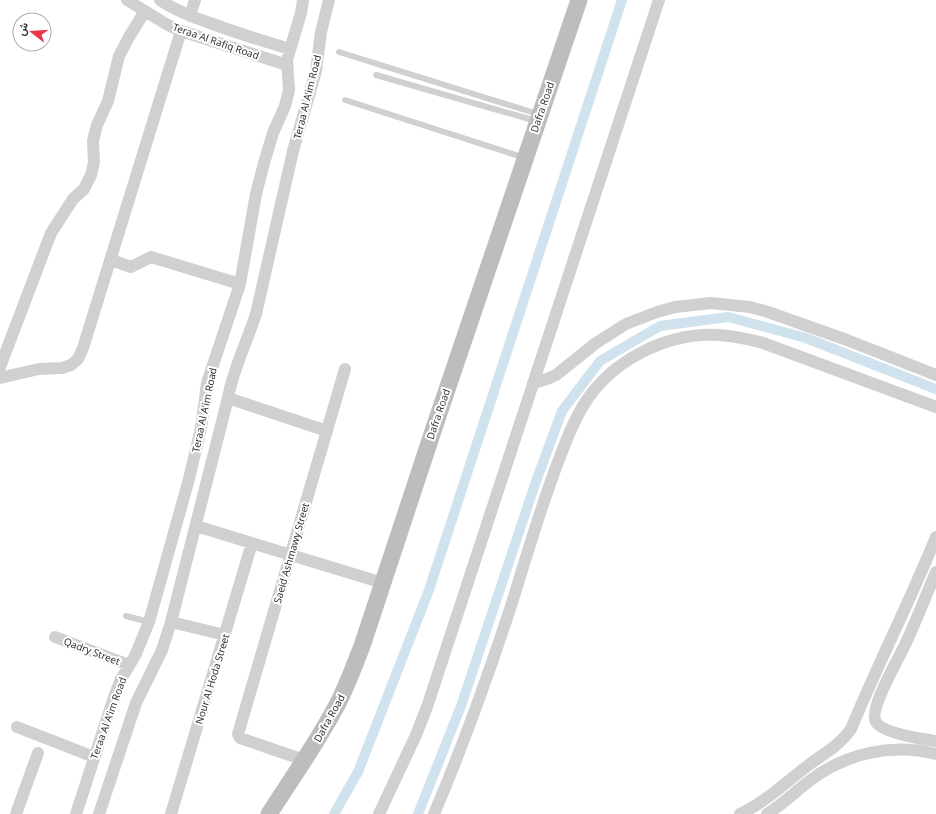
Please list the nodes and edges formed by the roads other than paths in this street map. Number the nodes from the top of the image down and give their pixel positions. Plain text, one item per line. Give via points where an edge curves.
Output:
1 (127, 0) edge
2 (160, 0) edge
3 (194, 0) edge
4 (303, 0) edge
5 (329, 0) edge
6 (578, 0) edge
7 (659, 0) edge
8 (145, 11) junction
9 (190, 16) junction
10 (181, 31) junction
11 (290, 49) junction
12 (339, 52) dead end
13 (287, 65) junction
14 (376, 75) dead end
15 (345, 100) dead end
16 (538, 118) junction
17 (525, 158) junction
18 (111, 260) junction
19 (240, 284) junction
20 (0, 367) edge
21 (345, 369) dead end
22 (936, 375) edge
23 (0, 378) edge
24 (533, 383) junction
25 (228, 398) junction
26 (936, 407) edge
27 (327, 431) junction
28 (196, 526) junction
29 (936, 537) edge
30 (252, 543) junction
31 (290, 555) junction
32 (936, 572) edge
33 (383, 583) junction
34 (126, 616) dead end
35 (149, 622) junction
36 (171, 622) junction
37 (225, 635) junction
38 (55, 636) dead end
39 (128, 665) junction
40 (17, 727) dead end
41 (936, 741) edge
42 (38, 753) dead end
43 (936, 754) edge
44 (94, 757) junction
45 (304, 760) junction
46 (16, 814) edge
47 (76, 814) edge
48 (99, 814) edge
49 (171, 814) edge
50 (269, 814) edge
51 (379, 814) edge
52 (434, 814) edge
53 (740, 814) edge
54 (767, 814) edge

1 - 8 street, Teraa Al Rafiq Road
2 - 9 street, Teraa Al Rafiq Road
3 - 9 street
4 - 11 street, Teraa Al A'im Road
5 - 25 street, Teraa Al A'im Road via 321,32 316,71 293,151 256,314 231,380
6 - 16 main road, Dafra Road
7 - 24 street
8 - 10 street, Teraa Al Rafiq Road
8 - 20 street via 119,56 108,101 93,141 94,162 91,175 84,189 73,199 51,233
9 - 11 street, Teraa Al Rafiq Road
10 - 13 street, Teraa Al Rafiq Road
10 - 18 street
11 - 13 street, Teraa Al A'im Road
12 - 16 lane
13 - 19 street, Teraa Al A'im Road via 288,90 285,106 273,133 256,194
14 - 16 lane
15 - 17 lane
16 - 17 main road, Dafra Road
17 - 33 main road, Dafra Road
18 - 19 street via 131,266 151,257
18 - 23 street via 78,359 62,368 39,369
19 - 35 street, Teraa Al A'im Road via 207,383 201,428 189,479
21 - 27 street, Saeid Ashmawy Street
22 - 24 street via 768,312 750,307 711,303 675,307 626,324 596,343 556,375
24 - 51 street via 427,707
25 - 27 street
25 - 28 street, Teraa Al A'im Road
26 - 52 street via 741,337 691,337 664,343 638,354 616,369 583,405 573,425 551,480 499,640 454,766
27 - 31 street, Saeid Ashmawy Street
28 - 30 street
28 - 36 street, Teraa Al A'im Road
29 - 53 street via 851,729 844,739 749,810
30 - 31 street
30 - 37 street, Nour Al Hoda Street
31 - 33 street
31 - 45 street, Saeid Ashmawy Street via 238,736
32 - 41 street via 905,646 884,686 874,719 876,723 890,730
33 - 45 main road, Dafra Road via 351,675
34 - 35 lane
35 - 39 street, Teraa Al A'im Road via 135,656
36 - 37 street
36 - 48 street, Teraa Al A'im Road via 162,650 136,702
37 - 49 street, Nour Al Hoda Street
38 - 39 street, Qadry Street
39 - 44 street, Teraa Al A'im Road via 114,697
40 - 44 street
42 - 46 street
43 - 54 street via 883,749 849,758 809,781
44 - 47 street, Teraa Al A'im Road
45 - 50 main road, Dafra Road

